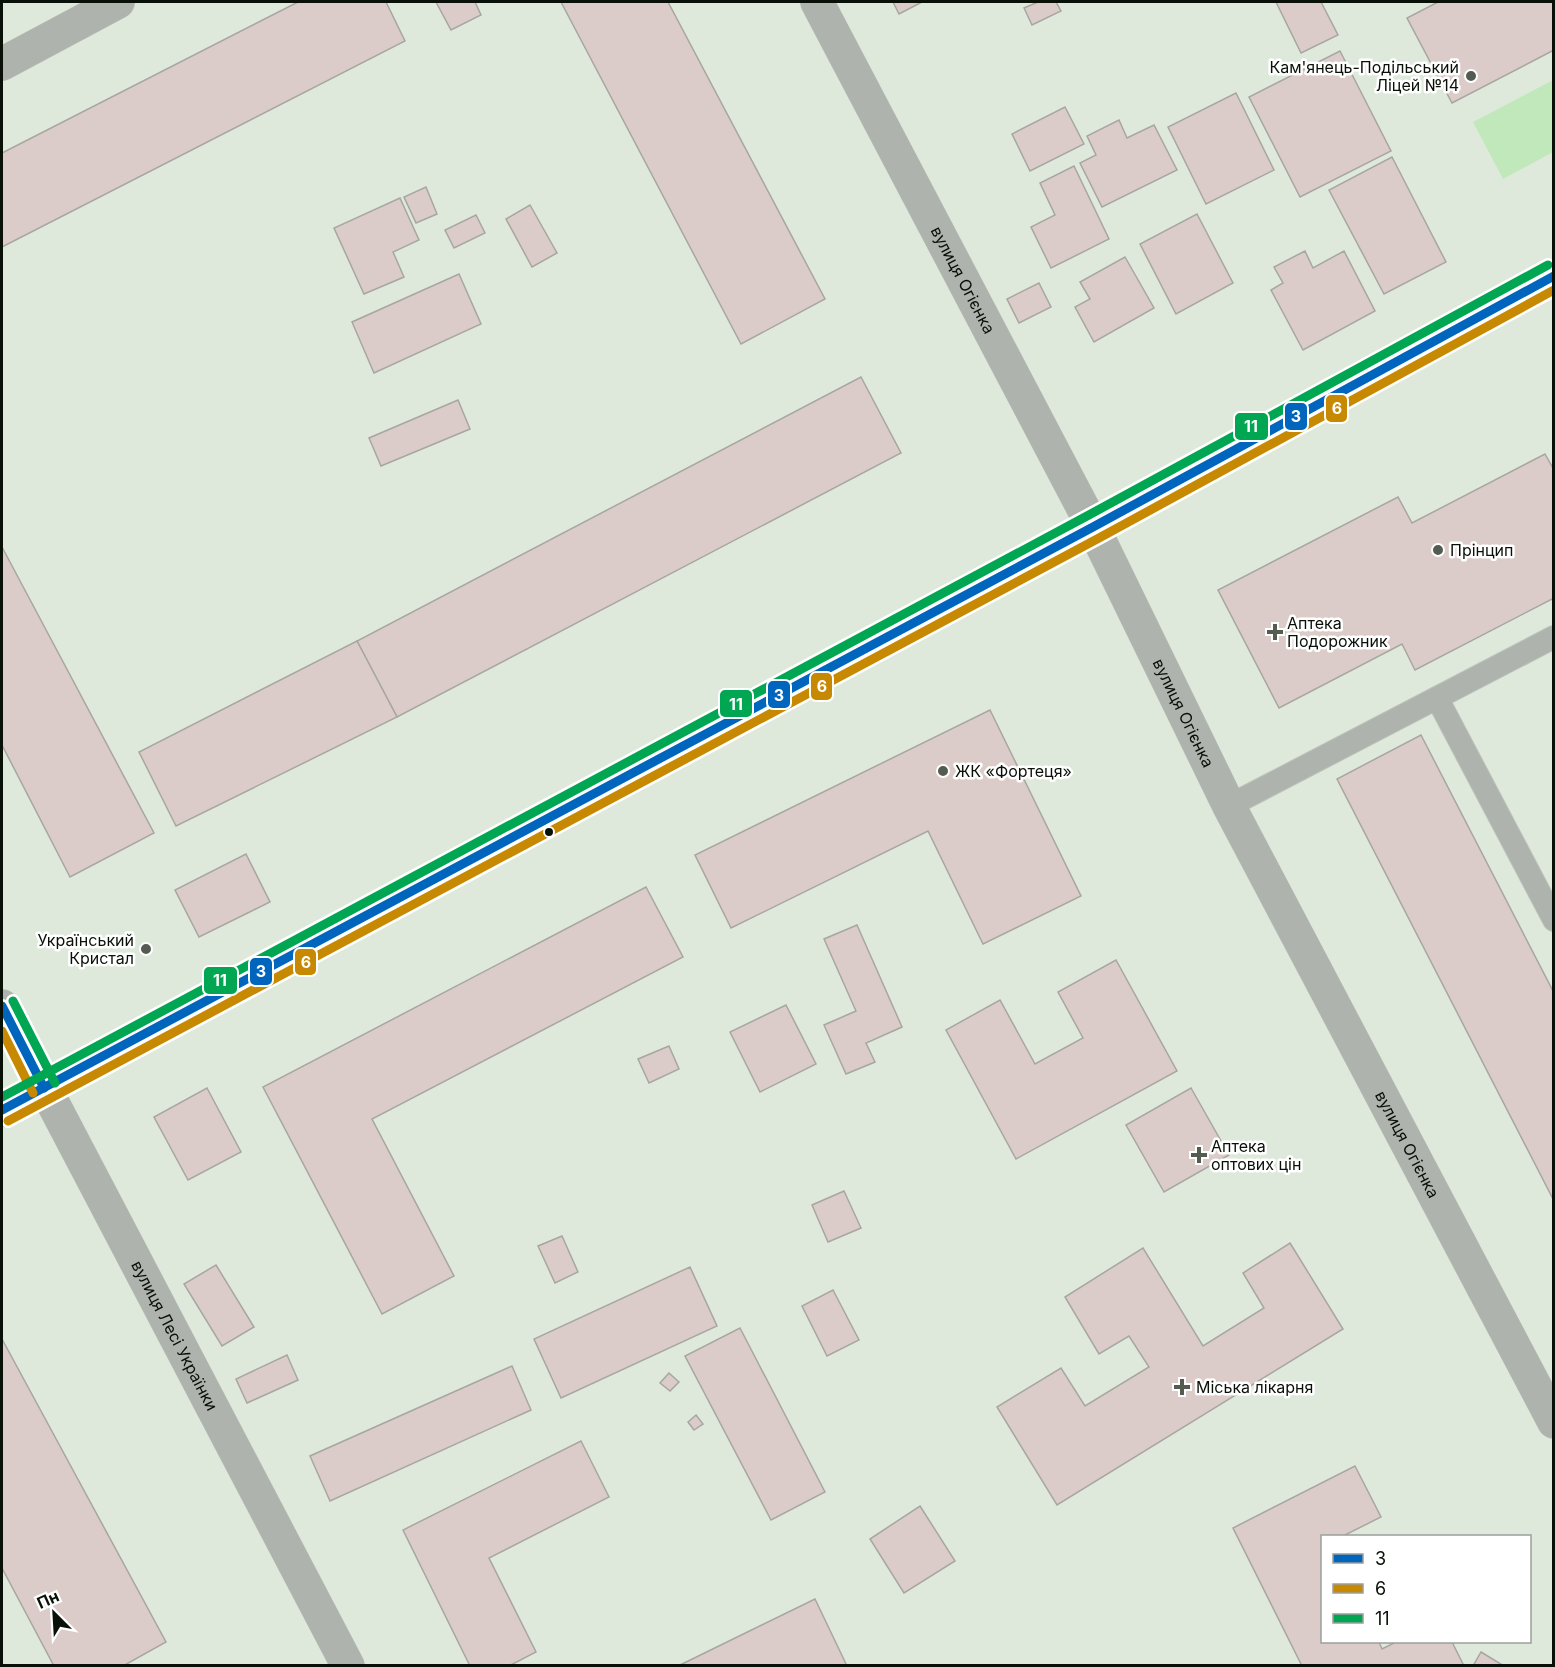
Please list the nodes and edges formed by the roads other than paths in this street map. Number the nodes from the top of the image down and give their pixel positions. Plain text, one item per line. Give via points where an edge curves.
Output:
1 (118, 2) edge
2 (817, 2) edge
3 (2, 64) edge
4 (1554, 276) edge
5 (1092, 527) junction
6 (1554, 637) edge
7 (1437, 698) junction
8 (1229, 806) junction
9 (1554, 920) edge
10 (2, 1006) edge
11 (44, 1088) junction
12 (2, 1110) edge
13 (1554, 1422) edge
14 (348, 1665) edge

1 - 3 street
2 - 5 street, вулиця Огієнка
4 - 5 street
5 - 8 street, вулиця Огієнка
5 - 11 street
6 - 7 lane
7 - 8 lane
7 - 9 lane
8 - 13 street, вулиця Огієнка
10 - 11 street, вулиця Лесі Українки
11 - 12 street
11 - 14 street, вулиця Лесі Українки

